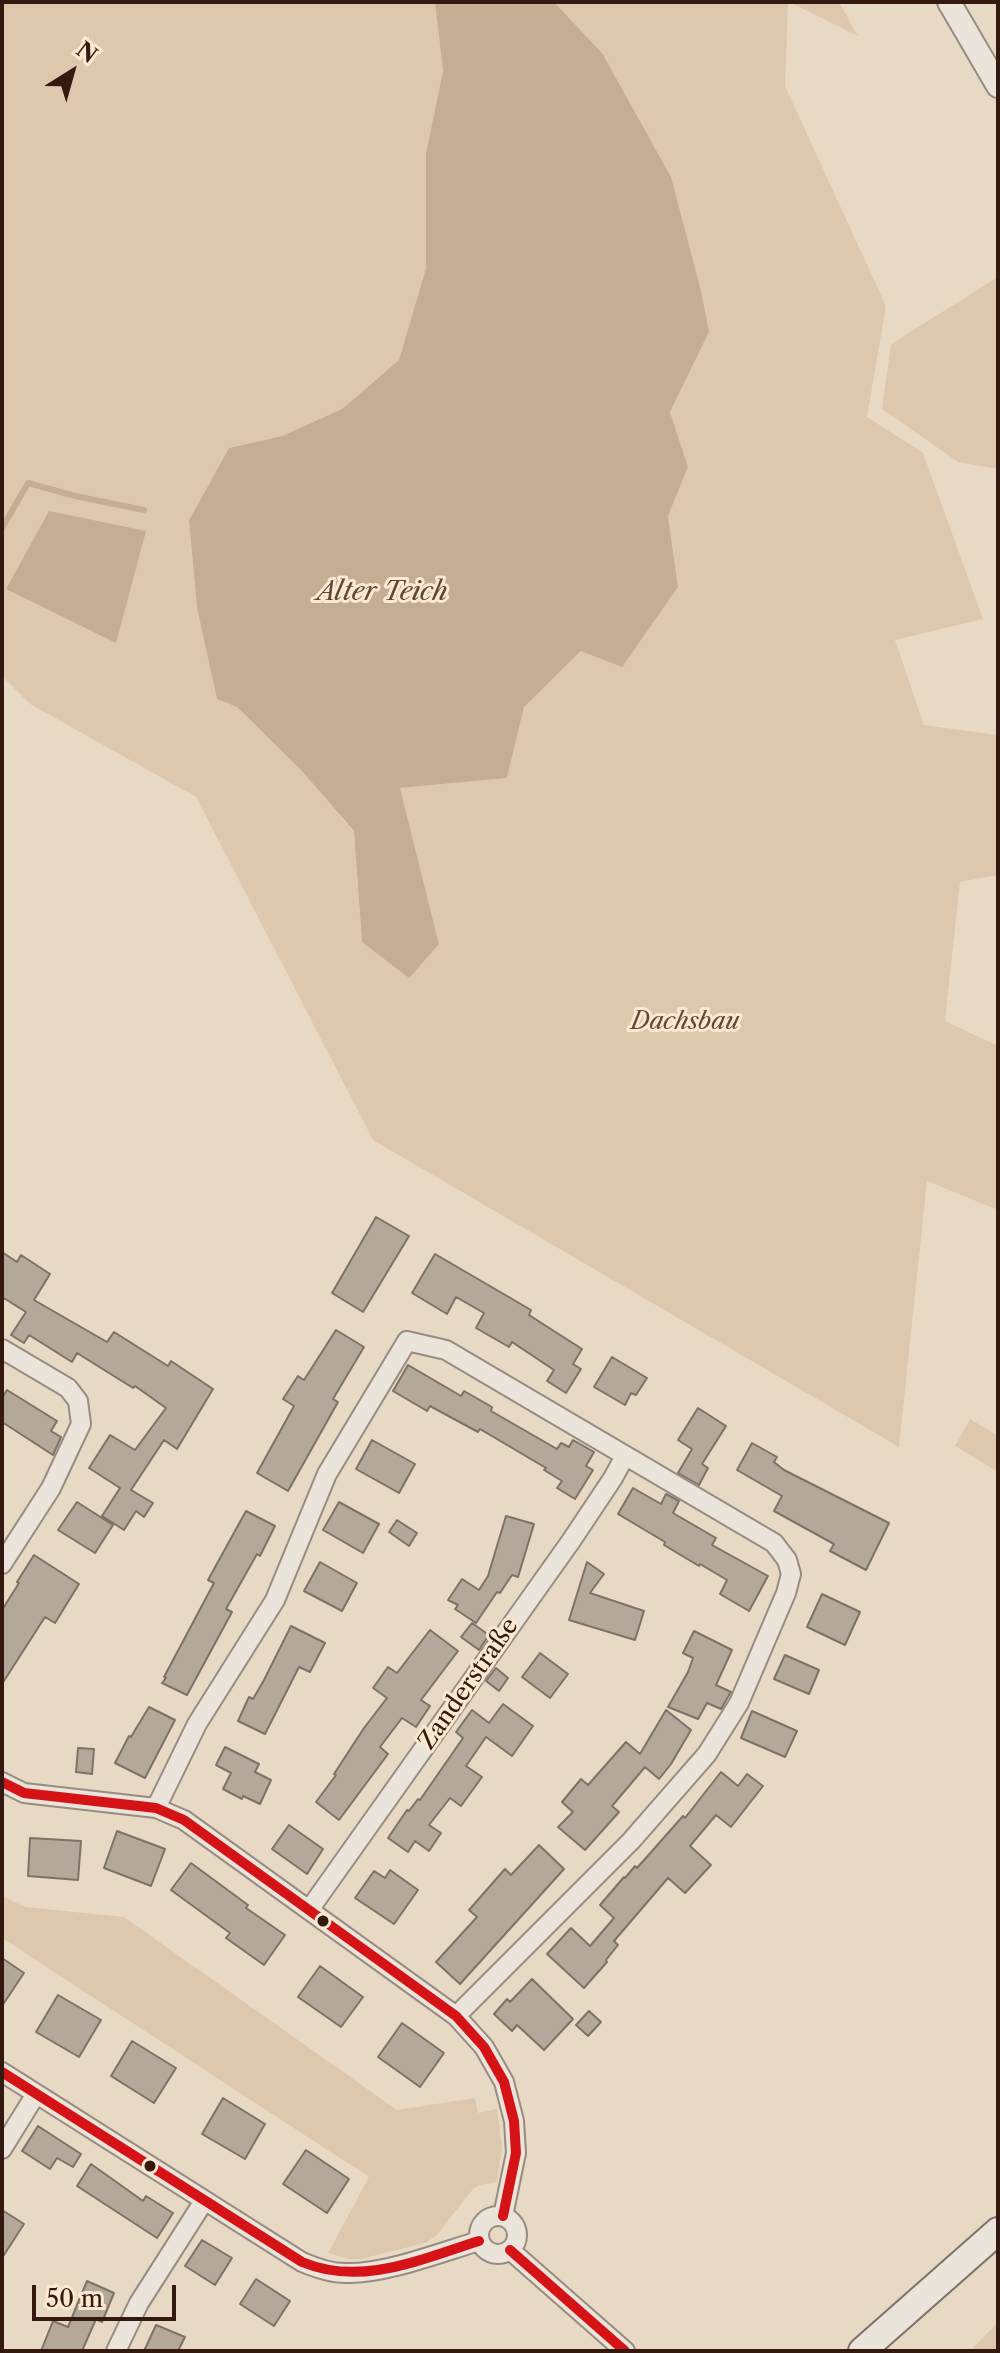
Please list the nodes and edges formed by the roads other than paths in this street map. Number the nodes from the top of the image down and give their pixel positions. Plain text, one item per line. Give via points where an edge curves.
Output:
1 (949, 2) edge
2 (998, 86) edge
3 (2, 1349) edge
4 (625, 1456) junction
5 (2, 1564) edge
6 (2, 1782) edge
7 (156, 1808) junction
8 (309, 1910) junction
9 (456, 2016) junction
10 (2, 2072) edge
11 (36, 2094) junction
12 (2, 2149) edge
13 (204, 2201) junction
14 (503, 2216) junction
15 (998, 2231) edge
16 (479, 2241) junction
17 (510, 2250) junction
18 (116, 2351) edge
19 (625, 2351) edge
20 (862, 2351) edge

1 - 2 street
3 - 5 street via 68,1388 78,1401 81,1424 51,1488
4 - 7 street via 446,1350 407,1341 327,1474 275,1600 197,1724
4 - 8 street, Zanderstraße via 571,1541
4 - 9 street via 774,1543 791,1574 786,1593 739,1703 707,1754 631,1841
6 - 7 street via 24,1793
7 - 8 street via 184,1820
8 - 9 street
9 - 14 street via 484,2047 504,2082 514,2121 516,2153
10 - 11 street
11 - 12 street
11 - 13 street
13 - 16 street via 321,2270 364,2273
13 - 18 street via 139,2303
14 - 16 street via 491,2216 481,2224
14 - 17 street via 517,2231
15 - 20 main road
16 - 17 street via 496,2255
17 - 19 street

